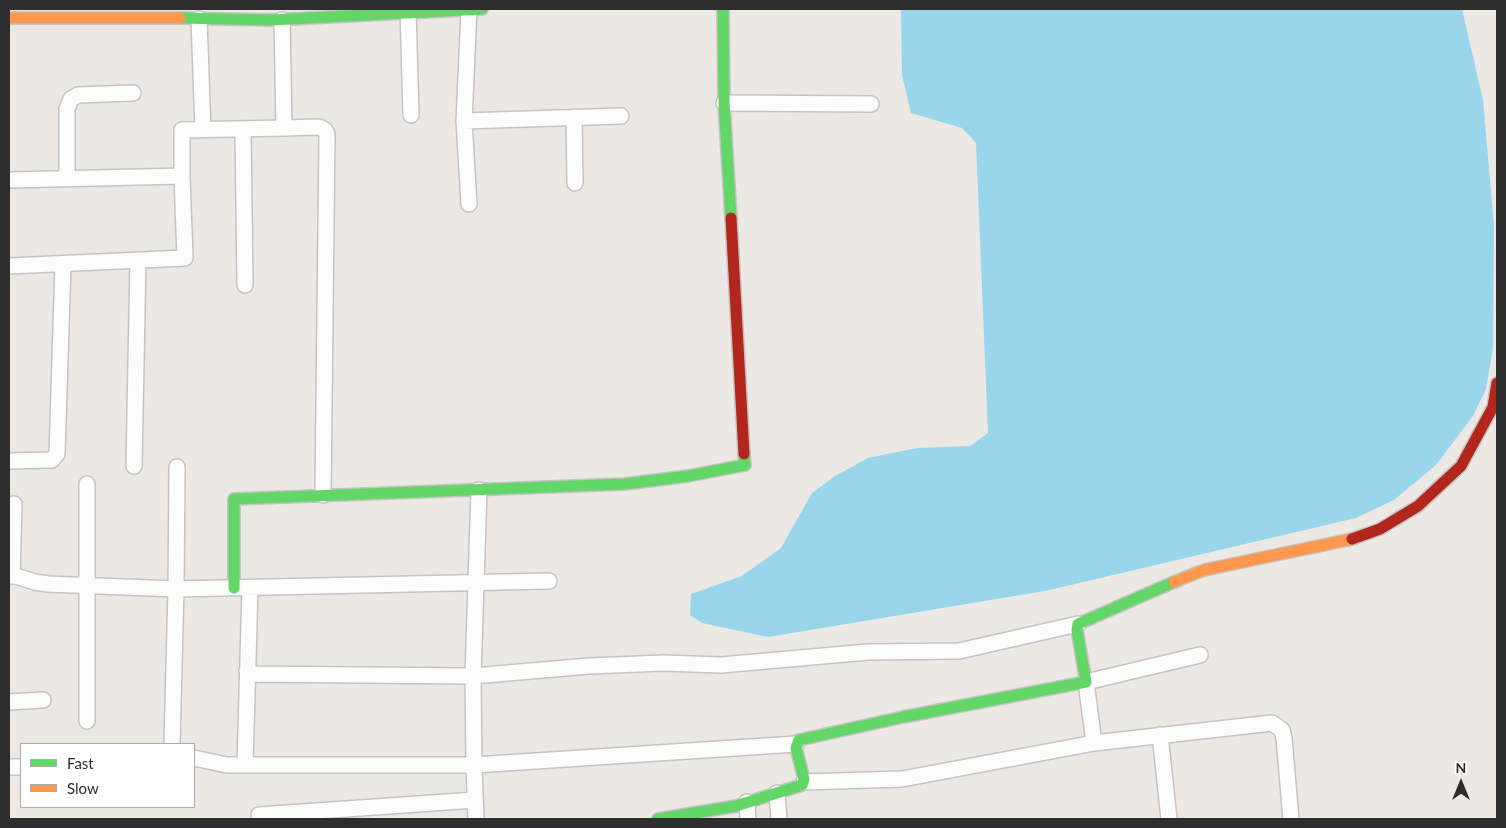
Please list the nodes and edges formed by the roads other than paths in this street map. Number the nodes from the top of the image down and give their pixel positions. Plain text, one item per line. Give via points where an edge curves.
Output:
1 (475, 9) edge
2 (723, 9) edge
3 (408, 11) edge
4 (367, 12) edge
5 (189, 15) edge
6 (9, 18) edge
7 (282, 20) junction
8 (133, 93) dead end
9 (724, 102) junction
10 (871, 104) dead end
11 (411, 115) dead end
12 (621, 116) dead end
13 (574, 117) junction
14 (464, 121) junction
15 (284, 128) junction
16 (243, 129) junction
17 (203, 130) junction
18 (182, 176) junction
19 (67, 178) junction
20 (9, 180) edge
21 (575, 183) dead end
22 (469, 204) dead end
23 (138, 260) junction
24 (63, 264) junction
25 (9, 266) edge
26 (245, 285) dead end
27 (1497, 383) edge
28 (9, 461) edge
29 (134, 466) dead end
30 (177, 467) dead end
31 (87, 484) dead end
32 (479, 490) junction
33 (323, 495) junction
34 (14, 504) dead end
35 (11, 575) edge
36 (549, 581) dead end
37 (475, 584) junction
38 (86, 586) junction
39 (234, 588) junction
40 (250, 588) junction
41 (176, 589) junction
42 (1078, 624) junction
43 (1200, 656) dead end
44 (247, 672) junction
45 (473, 676) junction
46 (1086, 682) junction
47 (43, 700) dead end
48 (9, 702) edge
49 (87, 721) dead end
50 (1160, 735) junction
51 (172, 743) edge
52 (1094, 743) junction
53 (796, 744) junction
54 (195, 758) edge
55 (245, 765) junction
56 (474, 765) junction
57 (804, 782) junction
58 (777, 793) junction
59 (475, 800) junction
60 (747, 802) junction
61 (259, 815) dead end
62 (476, 819) edge
63 (658, 819) edge
64 (748, 819) edge
65 (779, 819) edge
66 (1169, 819) edge
67 (1292, 819) edge

1 - 3 street
1 - 14 street
2 - 9 street
3 - 4 street
3 - 11 street
4 - 7 street
5 - 6 street
5 - 7 street
5 - 17 street
7 - 15 street
8 - 19 street via 78,95 71,99 67,108
9 - 10 street
9 - 32 street via 744,465 625,484
12 - 13 street
13 - 14 street
13 - 21 street
14 - 22 street
15 - 16 street
15 - 33 street via 319,127 327,134
16 - 17 street
16 - 26 street
17 - 18 street via 182,130
18 - 19 street
18 - 23 street via 185,258
19 - 20 street
23 - 24 street
23 - 29 street
24 - 25 street
24 - 28 street via 57,454 55,459 46,461
27 - 42 street via 1493,407 1461,466 1418,506 1380,529 1346,541 1204,570
30 - 41 street
31 - 38 street
32 - 33 street
32 - 37 street
33 - 39 street via 234,499
34 - 35 street
35 - 38 street via 35,582
36 - 37 street
37 - 40 street
37 - 45 street
38 - 41 street
38 - 49 street
39 - 40 street
39 - 41 street
40 - 44 street
41 - 51 street
42 - 45 street via 959,652 868,652 721,665 589,666
42 - 46 street
43 - 46 street
44 - 45 street
44 - 55 street
45 - 56 street
46 - 52 street
46 - 53 street via 903,717 799,740
47 - 48 street
50 - 52 street
50 - 66 street
50 - 67 street via 1264,723 1278,726 1284,738
52 - 57 street via 902,779
53 - 56 street
53 - 57 street
54 - 55 street
55 - 56 street
56 - 59 street
57 - 58 street
58 - 60 street
58 - 65 street
59 - 61 street
59 - 62 street
60 - 63 street
60 - 64 street

